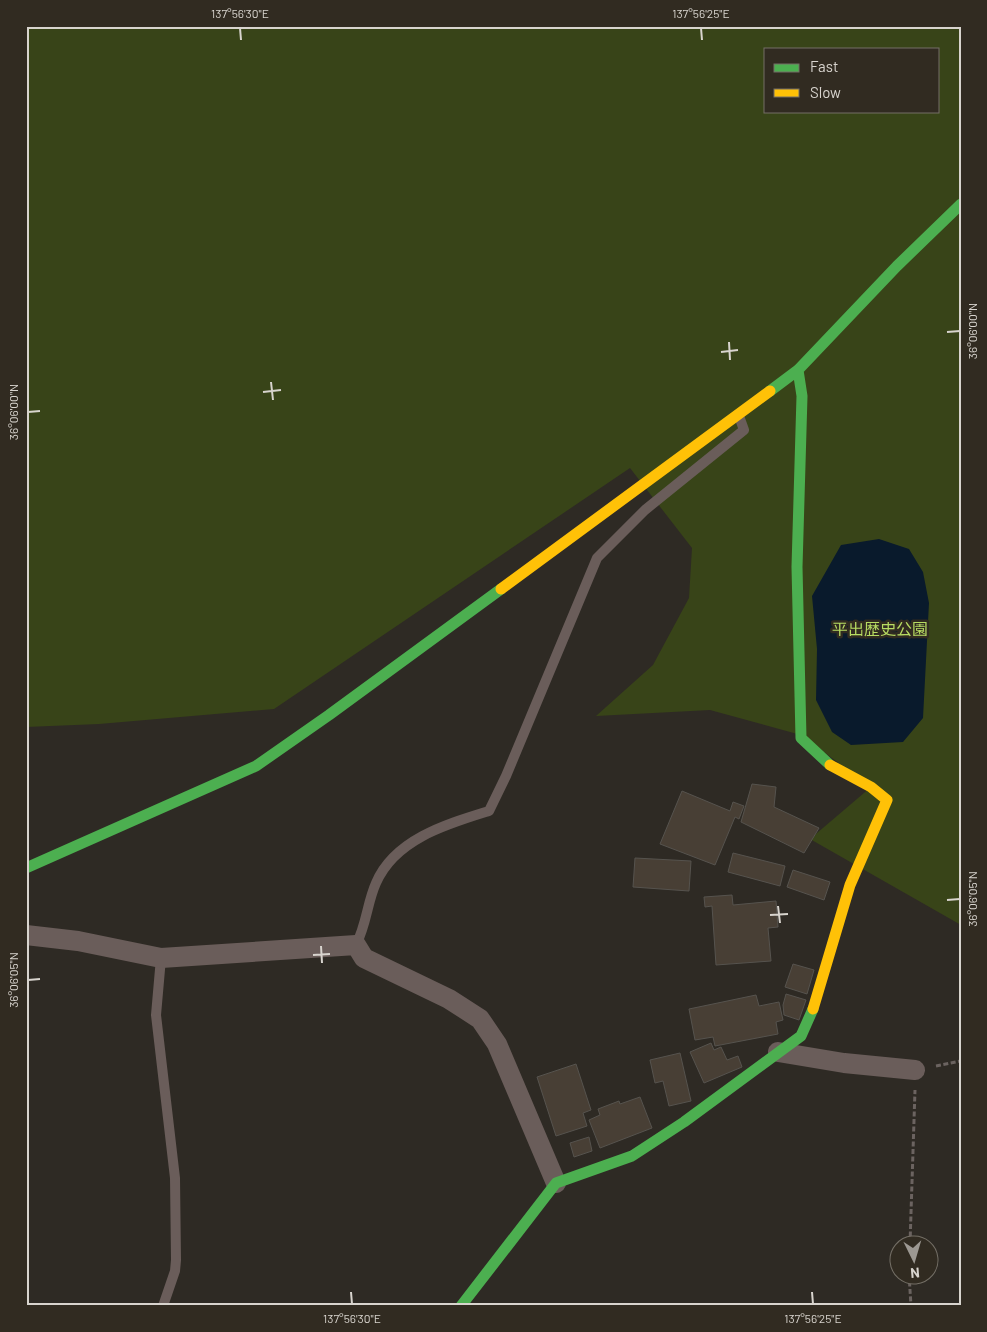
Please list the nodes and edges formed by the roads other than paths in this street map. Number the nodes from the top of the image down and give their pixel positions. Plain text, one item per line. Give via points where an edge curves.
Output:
1 (961, 204) edge
2 (798, 370) junction
3 (739, 414) junction
4 (26, 868) edge
5 (26, 935) edge
6 (356, 945) junction
7 (161, 958) junction
8 (778, 1052) junction
9 (915, 1070) road end
10 (556, 1184) junction
11 (163, 1306) edge
12 (461, 1306) edge

1 - 2 street
2 - 3 street
2 - 8 street via 802,396 797,567 801,738 833,768 871,787 887,800 850,885 813,1010 801,1036
3 - 4 street via 256,766
3 - 6 lane via 744,430 645,510 597,558 489,811 453,822 398,851 375,884 364,929
5 - 7 street via 78,941
6 - 7 street
6 - 10 street via 364,958 449,999 480,1019 497,1044
7 - 11 lane via 156,1015 175,1178 176,1260
8 - 9 street
8 - 10 street via 632,1156
10 - 12 street

